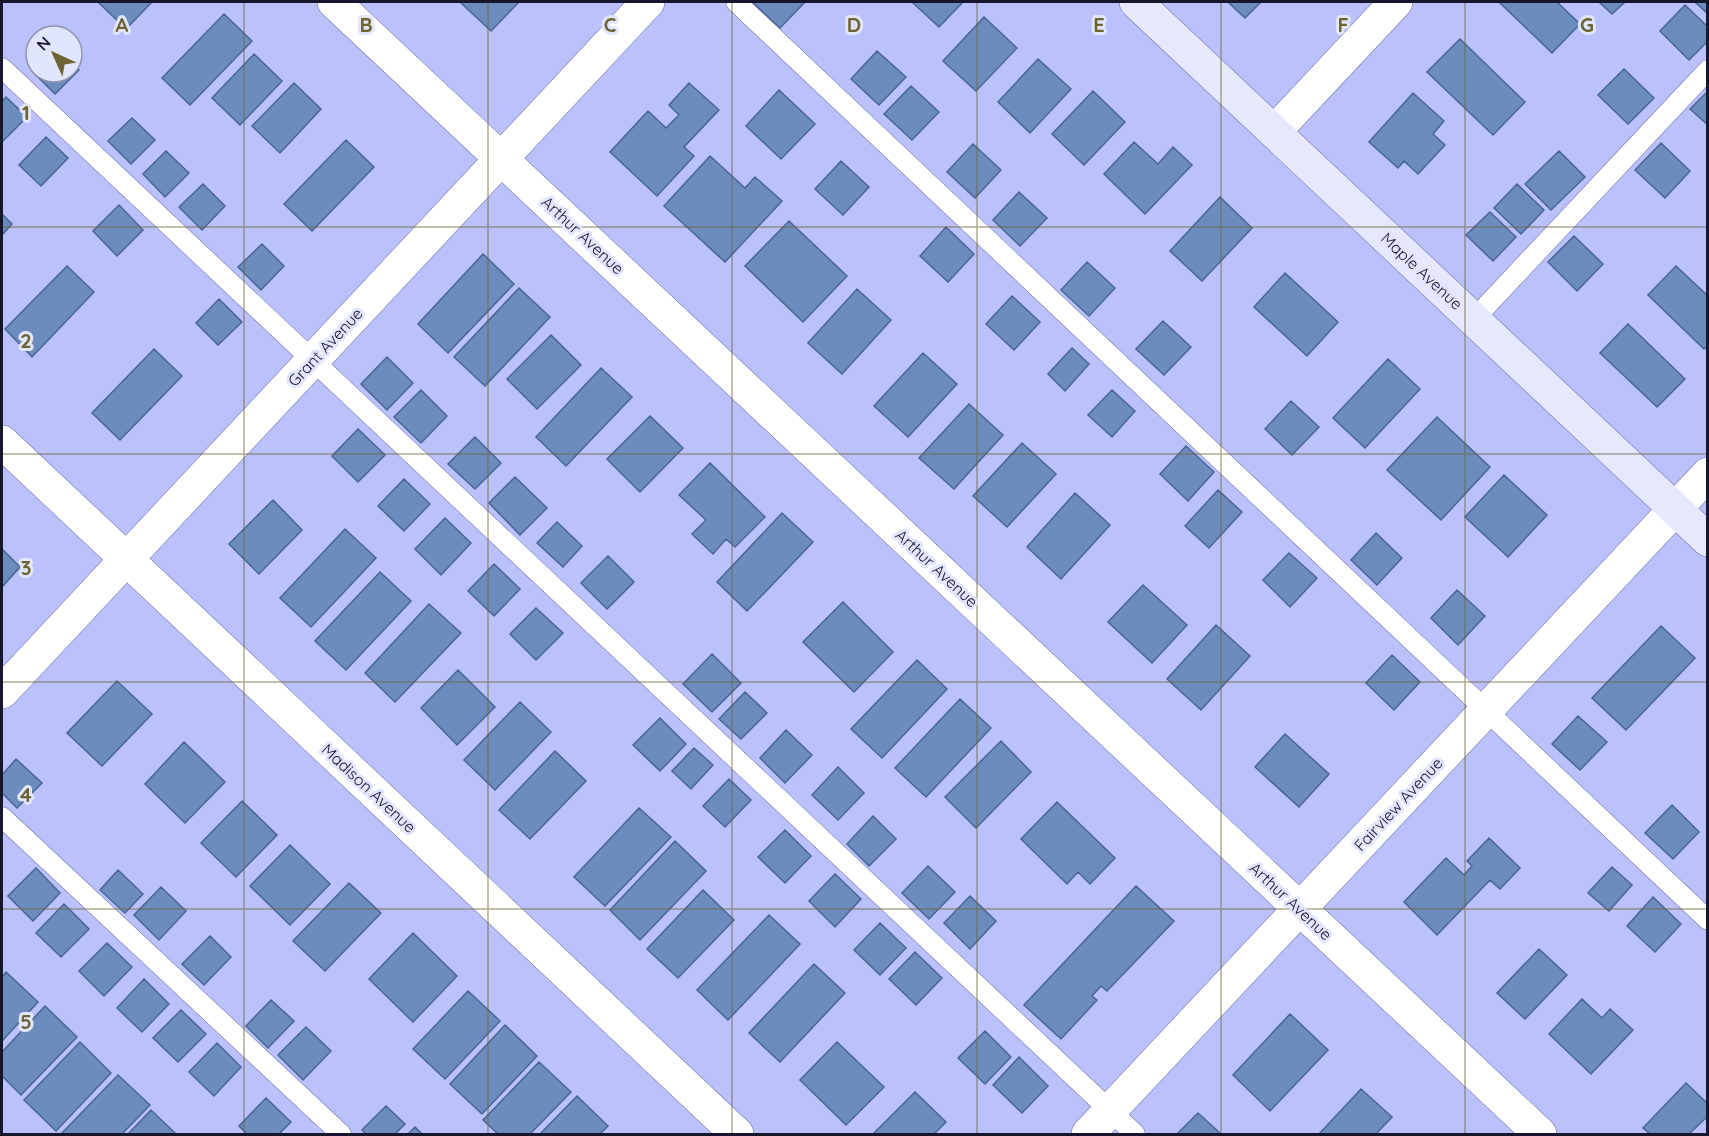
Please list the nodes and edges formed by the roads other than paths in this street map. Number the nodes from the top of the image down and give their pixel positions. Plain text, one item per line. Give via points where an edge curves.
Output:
1 (334, 2) edge
2 (648, 2) edge
3 (736, 2) edge
4 (1136, 2) edge
5 (1396, 2) edge
6 (2, 68) edge
7 (1707, 70) edge
8 (1275, 131) junction
9 (501, 158) junction
10 (1474, 319) junction
11 (312, 361) junction
12 (2, 442) edge
13 (1707, 474) edge
14 (1675, 509) junction
15 (1707, 540) edge
16 (126, 560) junction
17 (2, 692) edge
18 (1486, 710) junction
19 (2, 817) edge
20 (1300, 909) junction
21 (1707, 920) edge
22 (1110, 1111) junction
23 (341, 1134) edge
24 (737, 1134) edge
25 (1088, 1134) edge
26 (1135, 1134) edge
27 (1540, 1134) edge

1 - 9 street, Arthur Avenue
2 - 9 street, Grant Avenue
3 - 18 lane
4 - 8 street, Maple Avenue
5 - 8 street
6 - 11 lane
7 - 10 lane
8 - 10 street, Maple Avenue
9 - 11 street, Grant Avenue
9 - 20 street, Arthur Avenue
10 - 14 street, Maple Avenue
11 - 16 street, Grant Avenue
11 - 22 lane
12 - 16 street, Madison Avenue
13 - 14 street, Fairview Avenue
14 - 15 street, Maple Avenue
14 - 18 street, Fairview Avenue
16 - 17 street, Grant Avenue
16 - 24 street, Madison Avenue
18 - 20 street, Fairview Avenue
18 - 21 lane
19 - 23 lane
20 - 22 street, Fairview Avenue
20 - 27 street, Arthur Avenue
22 - 25 street, Fairview Avenue
22 - 26 lane

